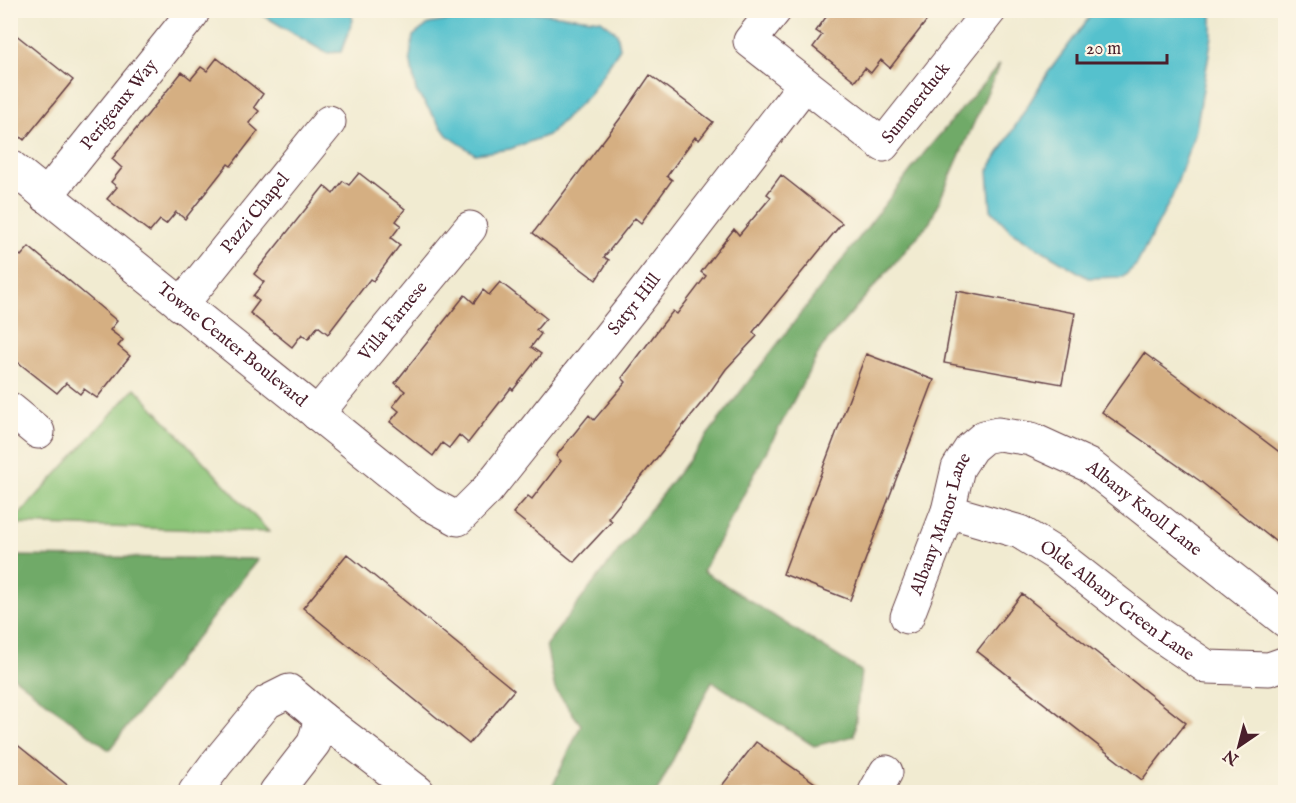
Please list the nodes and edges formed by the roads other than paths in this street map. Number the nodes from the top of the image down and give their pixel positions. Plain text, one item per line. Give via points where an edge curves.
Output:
1 (775, 10) edge
2 (990, 10) edge
3 (192, 14) dead end
4 (804, 85) junction
5 (329, 122) dead end
6 (10, 166) edge
7 (46, 196) junction
8 (470, 228) dead end
9 (182, 305) junction
10 (10, 409) edge
11 (318, 414) junction
12 (38, 432) dead end
13 (984, 437) joint
14 (948, 511) junction
15 (458, 519) joint
16 (907, 618) dead end
17 (1286, 621) edge
18 (1286, 663) edge
19 (321, 718) junction
20 (195, 792) edge
21 (276, 792) edge
22 (418, 792) edge

1 - 4 street via 750,41
2 - 4 street, Summerduck via 883,145
3 - 7 street, Perigeaux Way
4 - 15 street, Satyr Hill via 487,490
5 - 9 street, Pazzi Chapel
6 - 7 street, Towne Center Boulevard
7 - 9 street, Towne Center Boulevard
8 - 11 street, Villa Farnese
9 - 11 street, Towne Center Boulevard
10 - 12 street
11 - 15 street, Towne Center Boulevard via 428,503
13 - 14 street, Albany Manor Lane via 958,468
13 - 17 street, Albany Knoll Lane via 998,434 1031,439 1090,466
14 - 16 street, Albany Manor Lane
14 - 18 street, Olde Albany Green Lane via 1020,532 1057,555 1155,632 1207,667 1269,669
19 - 20 street via 289,691 267,702
19 - 21 street via 314,743
19 - 22 street

